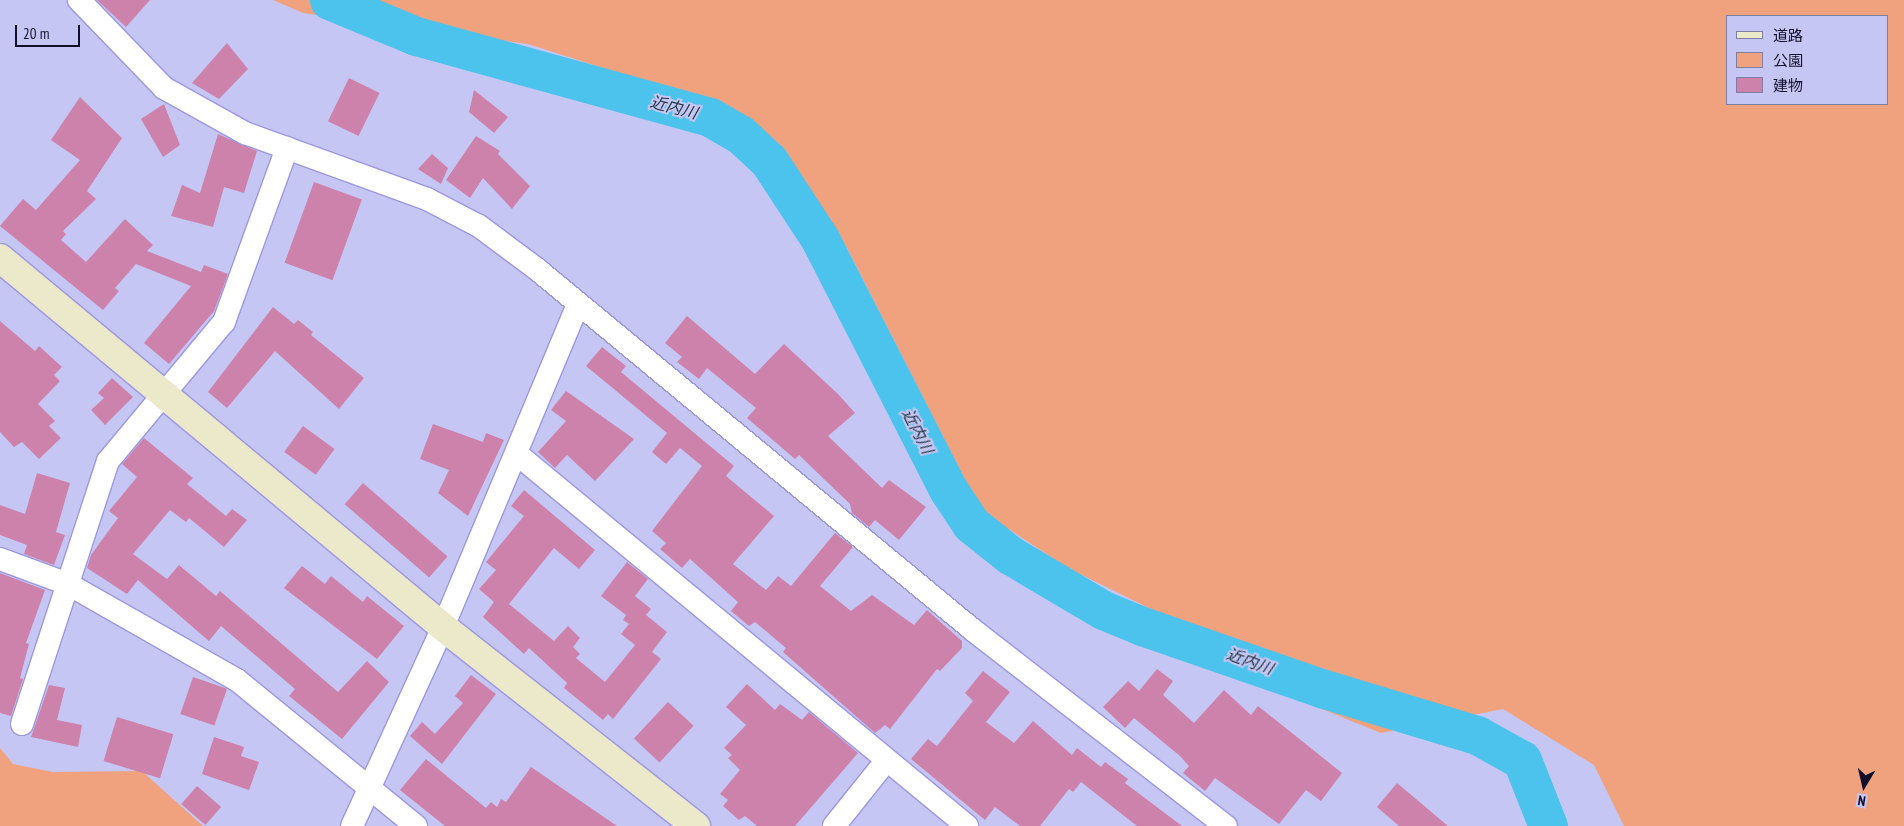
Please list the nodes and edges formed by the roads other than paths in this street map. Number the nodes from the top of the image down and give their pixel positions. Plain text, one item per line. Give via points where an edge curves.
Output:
1 (79, 0) edge
2 (286, 148) junction
3 (0, 258) edge
4 (578, 306) junction
5 (164, 396) junction
6 (517, 454) junction
7 (0, 559) edge
8 (68, 584) junction
9 (443, 627) junction
10 (22, 724) dead end
11 (886, 761) junction
12 (370, 788) junction
13 (352, 826) edge
14 (416, 826) edge
15 (696, 826) edge
16 (834, 826) edge
17 (967, 826) edge
18 (1226, 826) edge

1 - 2 street via 164,88 245,132
2 - 4 street via 428,199 479,226 538,270
2 - 5 street via 224,322
3 - 5 street
4 - 6 street
4 - 18 street via 973,630
5 - 8 street via 108,461
5 - 9 street
6 - 9 street
6 - 11 street
7 - 8 street
8 - 10 street
8 - 12 street via 237,680
9 - 12 street
9 - 15 street
11 - 16 street
11 - 17 street
12 - 13 street
12 - 14 street

